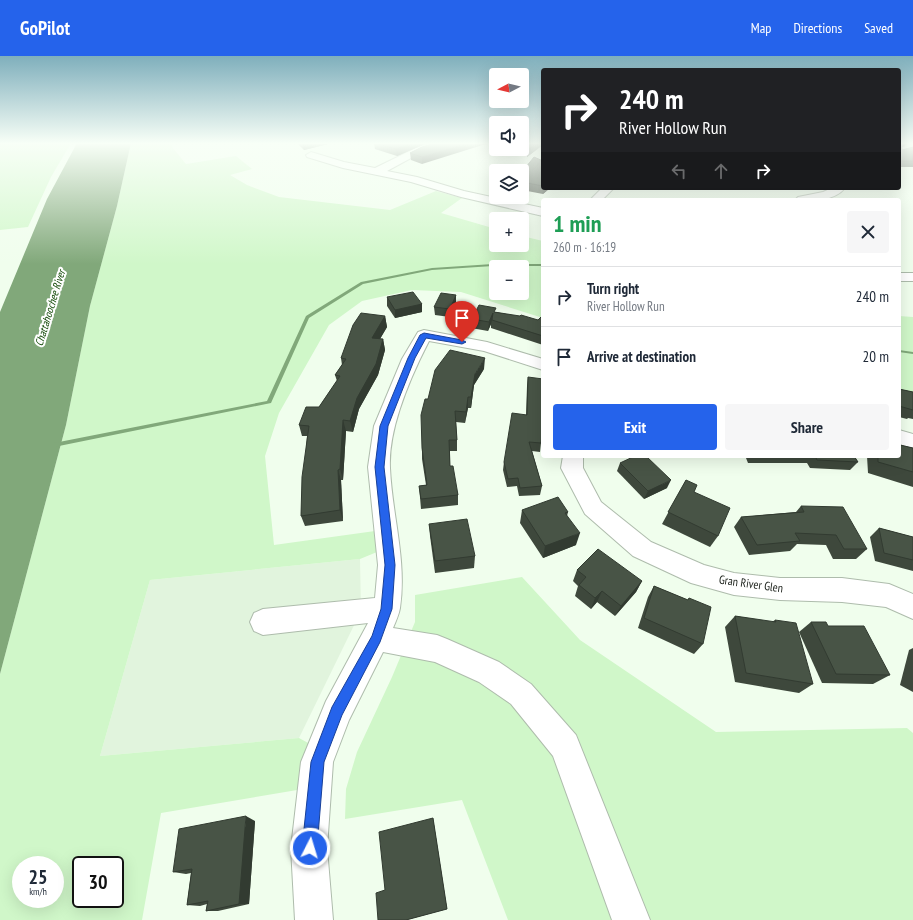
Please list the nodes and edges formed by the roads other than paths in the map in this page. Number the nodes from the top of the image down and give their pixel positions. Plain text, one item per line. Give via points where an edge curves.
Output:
1 (427, 183) edge
2 (606, 190) edge
3 (838, 190) edge
4 (598, 198) edge
5 (808, 198) edge
6 (541, 212) edge
7 (901, 277) edge
8 (913, 278) edge
9 (541, 364) edge
10 (901, 438) edge
11 (913, 441) edge
12 (573, 458) edge
13 (913, 607) edge
14 (387, 609) junction
15 (263, 622) dead end
16 (376, 638) junction
17 (314, 920) edge
18 (631, 920) edge

1 - 6 street via 461,194
2 - 4 street
3 - 5 street via 828,195
7 - 8 street
9 - 14 street via 487,347 424,335 411,358 384,426 379,467 390,565
10 - 11 street
12 - 13 street, Gran River Glen via 572,468 593,508 642,548 700,575 734,584 780,589 842,590 889,596
14 - 15 street
14 - 16 street
16 - 17 street via 337,712 317,762 310,848
16 - 18 street via 437,649 489,672 520,694 566,746

